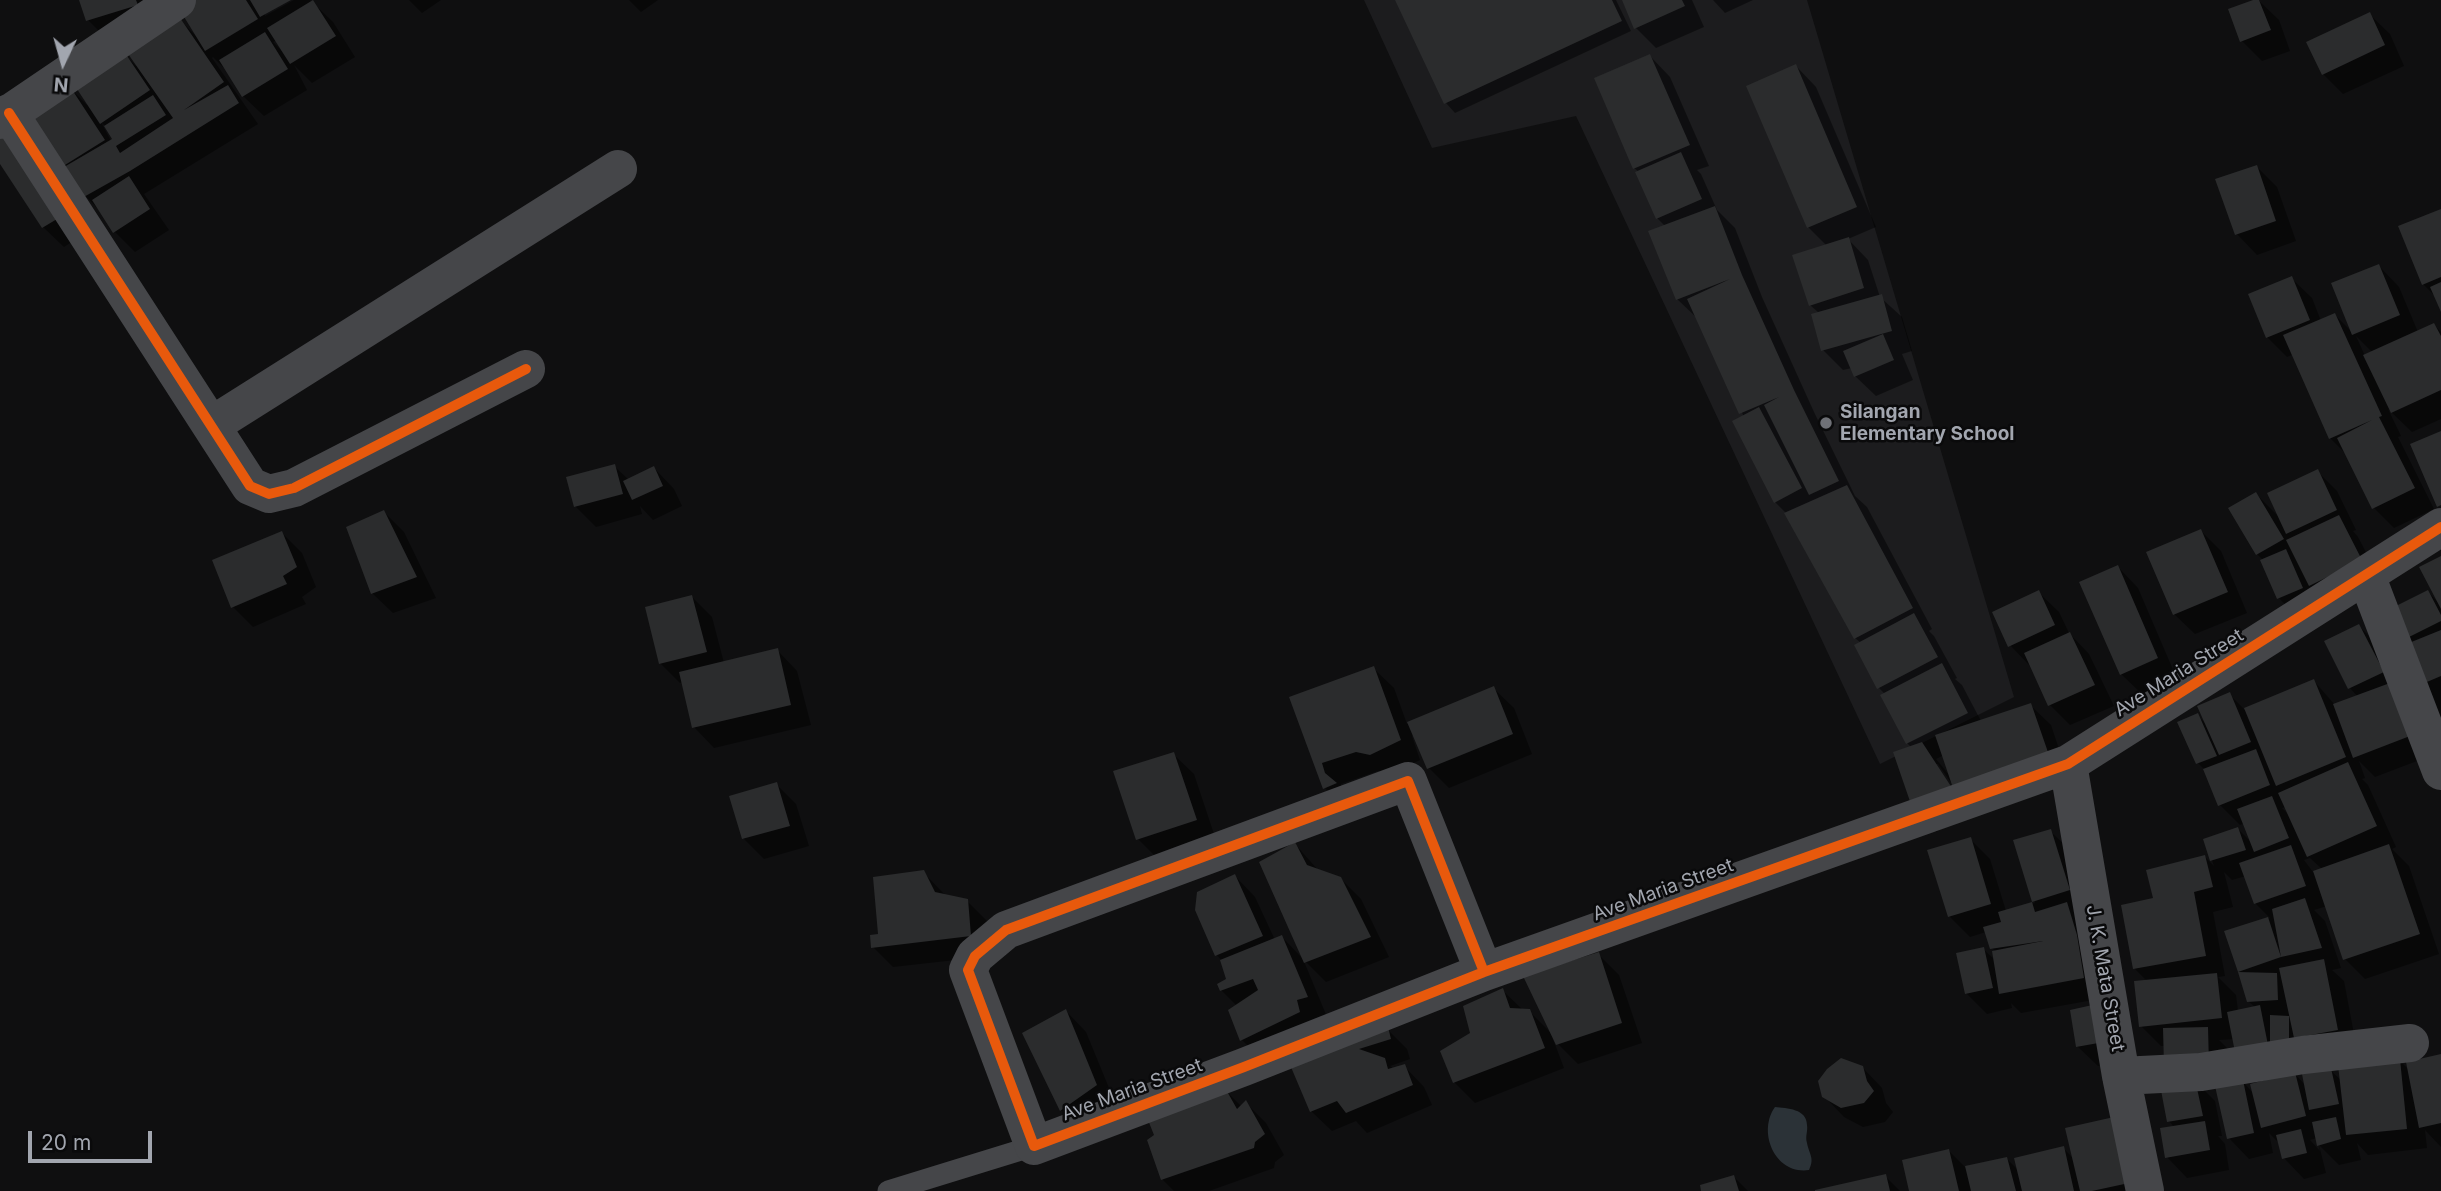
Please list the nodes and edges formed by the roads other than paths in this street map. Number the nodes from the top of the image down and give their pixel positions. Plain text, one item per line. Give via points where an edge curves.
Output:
1 (163, 4) edge
2 (5, 116) edge
3 (618, 169) dead end
4 (526, 369) dead end
5 (212, 425) junction
6 (2441, 527) edge
7 (2366, 575) junction
8 (2068, 764) junction
9 (2441, 771) edge
10 (1484, 972) junction
11 (2410, 1043) dead end
12 (2121, 1076) junction
13 (1034, 1146) junction
14 (888, 1191) edge
15 (2145, 1191) edge

1 - 2 street
2 - 5 street
3 - 5 street
4 - 5 street via 294,488 269,494 250,486
6 - 7 street, Ave Maria Street
7 - 8 street, Ave Maria Street
7 - 9 street
8 - 10 street, Ave Maria Street
8 - 12 street, J. K. Mata Street
10 - 13 street, Ave Maria Street
10 - 13 street via 1408,781 1006,930 975,956 968,970
11 - 12 street via 2201,1072
12 - 15 street, J. K. Mata Street
13 - 14 lane

